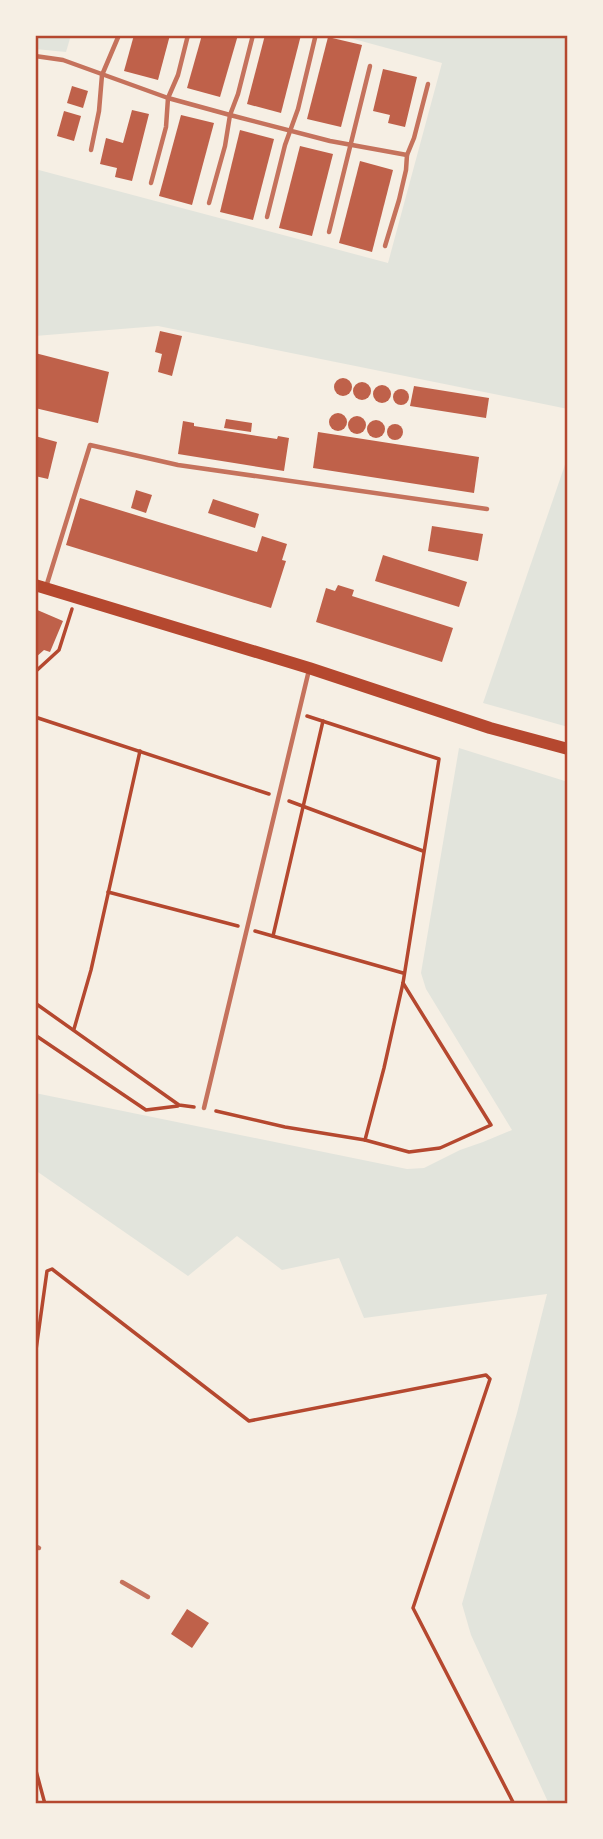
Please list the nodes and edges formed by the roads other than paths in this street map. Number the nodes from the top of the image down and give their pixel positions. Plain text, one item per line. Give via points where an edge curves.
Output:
1 (119, 35) edge
2 (188, 35) edge
3 (253, 35) edge
4 (316, 38) dead end
5 (35, 56) edge
6 (370, 66) dead end
7 (102, 75) junction
8 (428, 84) dead end
9 (168, 98) junction
10 (230, 115) junction
11 (290, 131) junction
12 (351, 145) junction
13 (91, 150) dead end
14 (407, 155) junction
15 (151, 183) dead end
16 (209, 203) dead end
17 (267, 217) dead end
18 (329, 232) dead end
19 (385, 246) dead end
20 (487, 509) dead end
21 (40, 586) edge
22 (309, 668) junction
23 (568, 749) edge
24 (204, 1108) road end
25 (122, 1582) dead end
26 (148, 1597) dead end

1 - 7 lane
2 - 9 lane
3 - 10 lane
4 - 11 lane
5 - 7 lane
6 - 12 lane
7 - 9 lane
7 - 13 lane
8 - 14 lane
9 - 10 lane
9 - 15 lane via 166,127
10 - 11 lane
10 - 16 lane
11 - 12 lane
11 - 17 lane
12 - 14 lane
12 - 18 lane
14 - 19 lane
20 - 21 lane via 178,465 90,445
21 - 22 main road
22 - 23 main road
22 - 24 lane
25 - 26 lane

